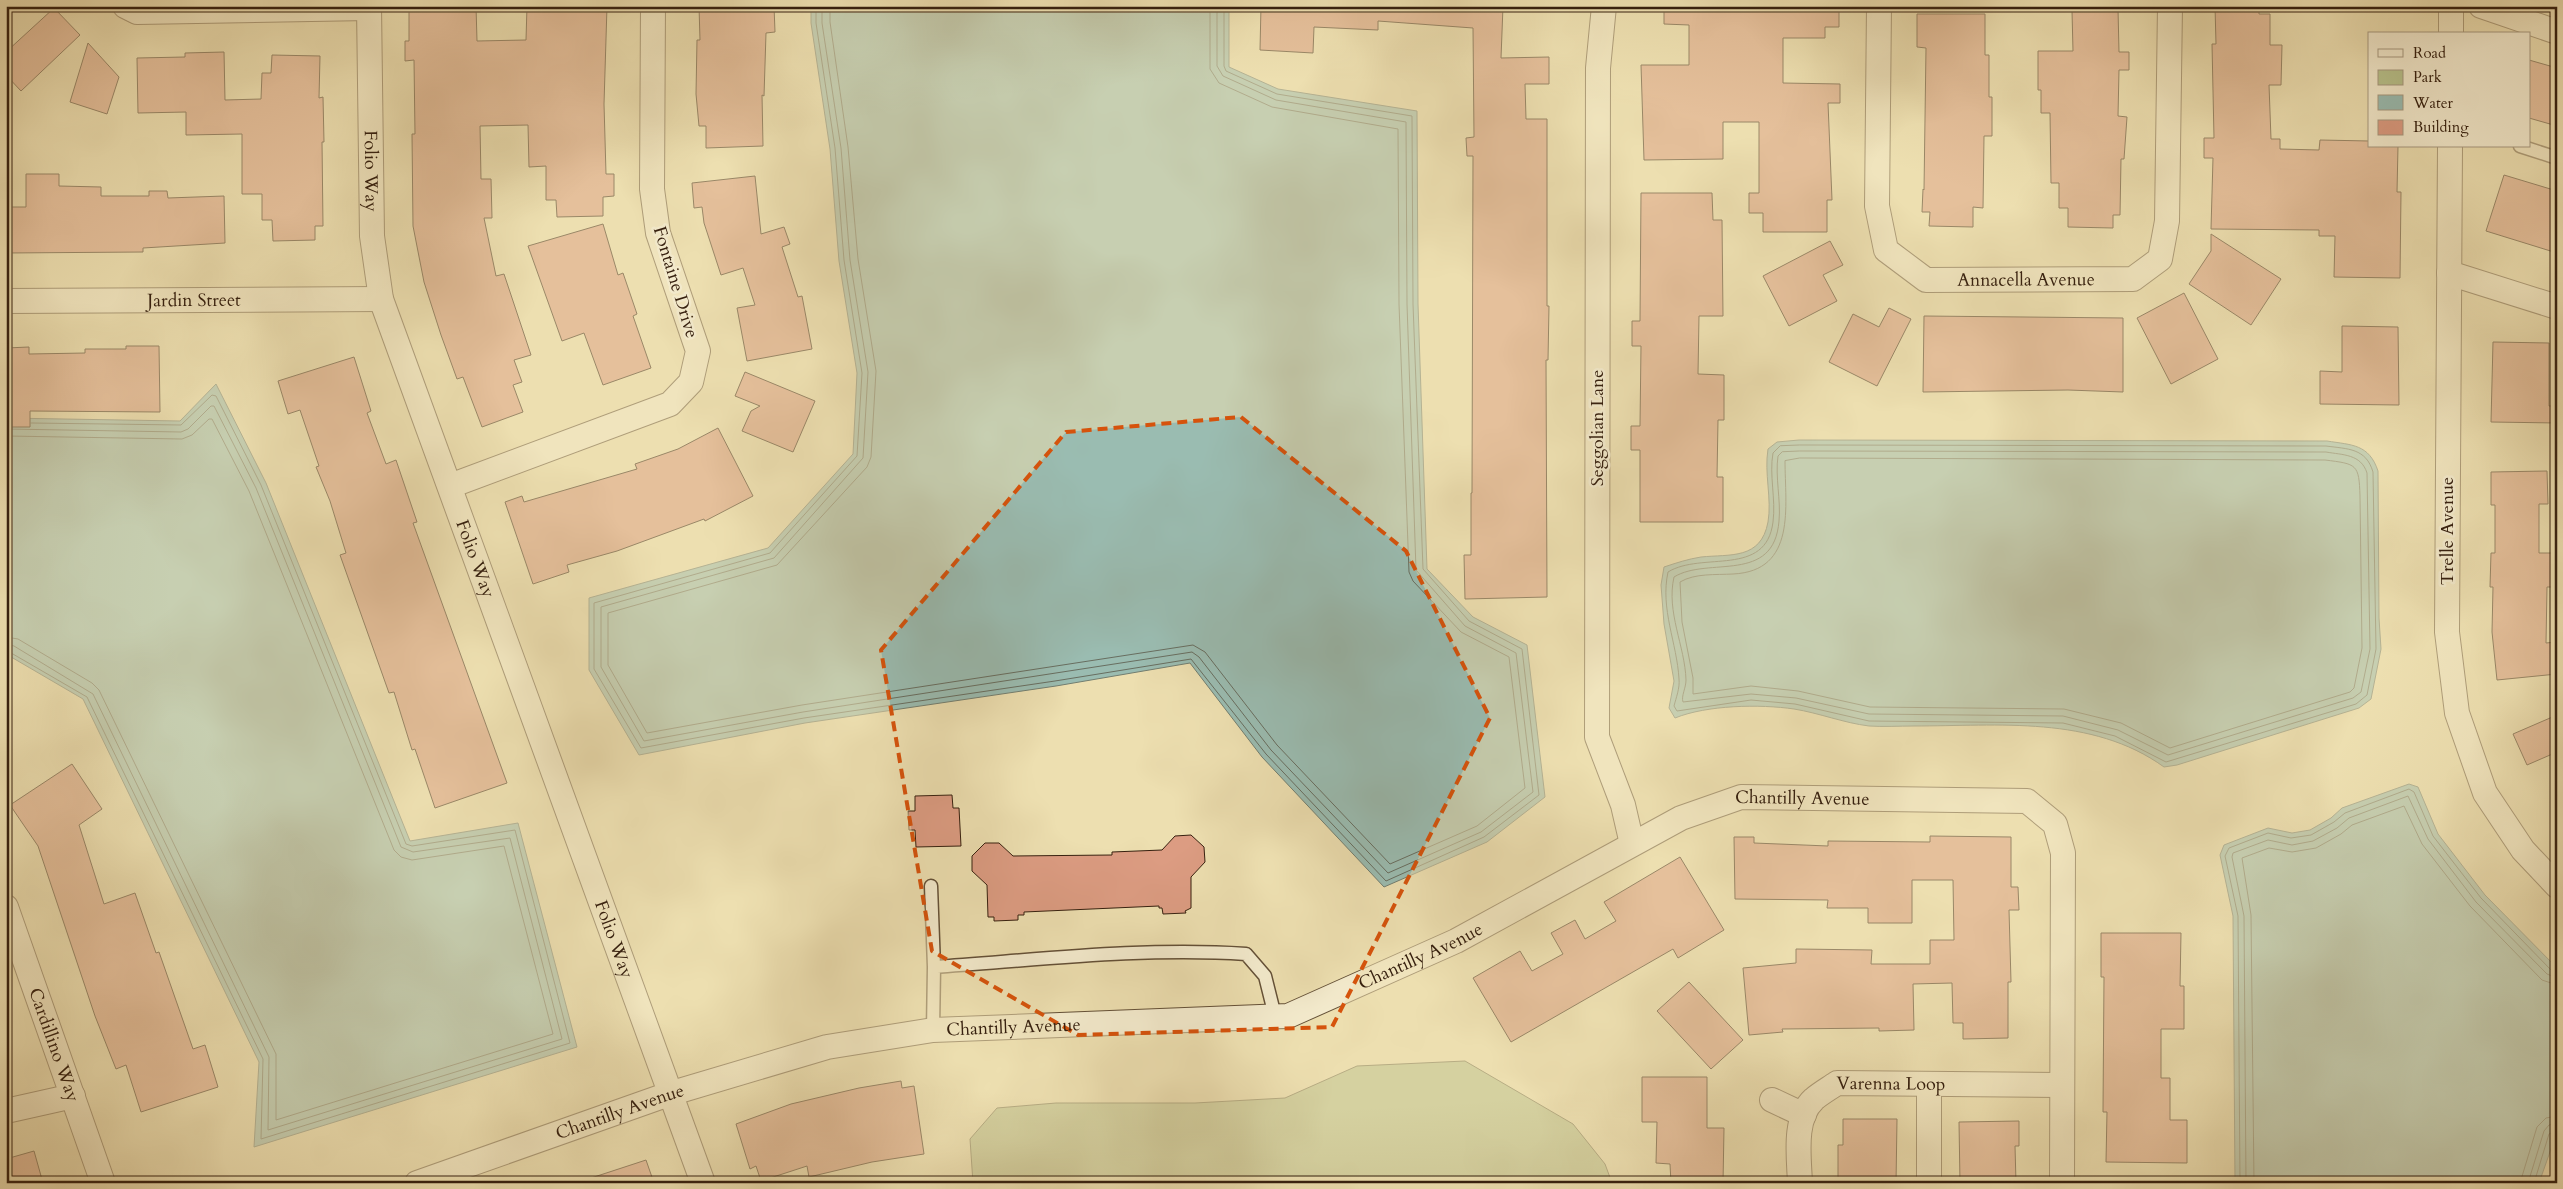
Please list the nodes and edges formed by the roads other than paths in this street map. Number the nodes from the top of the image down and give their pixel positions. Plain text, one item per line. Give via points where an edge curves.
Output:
1 (125, 6) edge
2 (653, 6) edge
3 (1604, 6) edge
4 (1879, 6) edge
5 (2170, 6) edge
6 (2452, 6) edge
7 (2480, 6) edge
8 (370, 7) edge
9 (2451, 32) edge
10 (2557, 32) edge
11 (2450, 148) edge
12 (2526, 148) edge
13 (2557, 158) edge
14 (2449, 272) junction
15 (381, 299) junction
16 (6, 301) edge
17 (2557, 307) edge
18 (450, 486) junction
19 (1632, 844) junction
20 (931, 886) dead end
21 (2557, 886) edge
22 (6, 907) edge
23 (934, 966) junction
24 (1275, 1016) junction
25 (933, 1030) junction
26 (1929, 1084) junction
27 (2061, 1085) junction
28 (669, 1094) junction
29 (73, 1096) junction
30 (1772, 1100) dead end
31 (6, 1111) edge
32 (1804, 1114) junction
33 (103, 1183) edge
34 (417, 1183) edge
35 (703, 1183) edge
36 (1800, 1183) edge
37 (1929, 1183) edge
38 (2062, 1183) edge

1 - 8 street via 137,12
2 - 18 street, Fontaine Drive via 652,189 658,234 698,351 691,382 670,404
3 - 19 street, Seggolian Lane via 1598,68 1597,737 1623,805
4 - 5 street, Annacella Avenue via 1877,206 1886,250 1926,280 1935,280 2133,279 2160,259 2167,221
6 - 9 street
7 - 10 street
8 - 15 street, Folio Way via 372,236
11 - 14 street, Trelle Avenue
12 - 13 lane
14 - 17 street
14 - 21 street, Trelle Avenue via 2447,632 2457,713 2485,793 2523,850
15 - 16 street, Jardin Street
15 - 18 street, Folio Way
18 - 28 street, Folio Way
19 - 24 street, Chantilly Avenue via 1456,941 1288,1016
19 - 27 street, Chantilly Avenue via 1681,818 1741,797 2027,801 2055,824 2063,853
20 - 23 lane
22 - 29 street, Cardillino Way
23 - 24 lane via 1139,953 1204,951 1246,954 1265,976
23 - 25 lane
24 - 25 street, Chantilly Avenue
25 - 28 street, Chantilly Avenue via 827,1046
26 - 27 street, Varenna Loop
26 - 32 street, Varenna Loop via 1837,1083 1813,1099
26 - 37 street
27 - 38 street, Chantilly Avenue
28 - 34 street, Chantilly Avenue
28 - 35 street, Folio Way
29 - 31 street
29 - 33 street, Cardillino Way
30 - 32 street
32 - 36 street, Varenna Loop via 1799,1136

